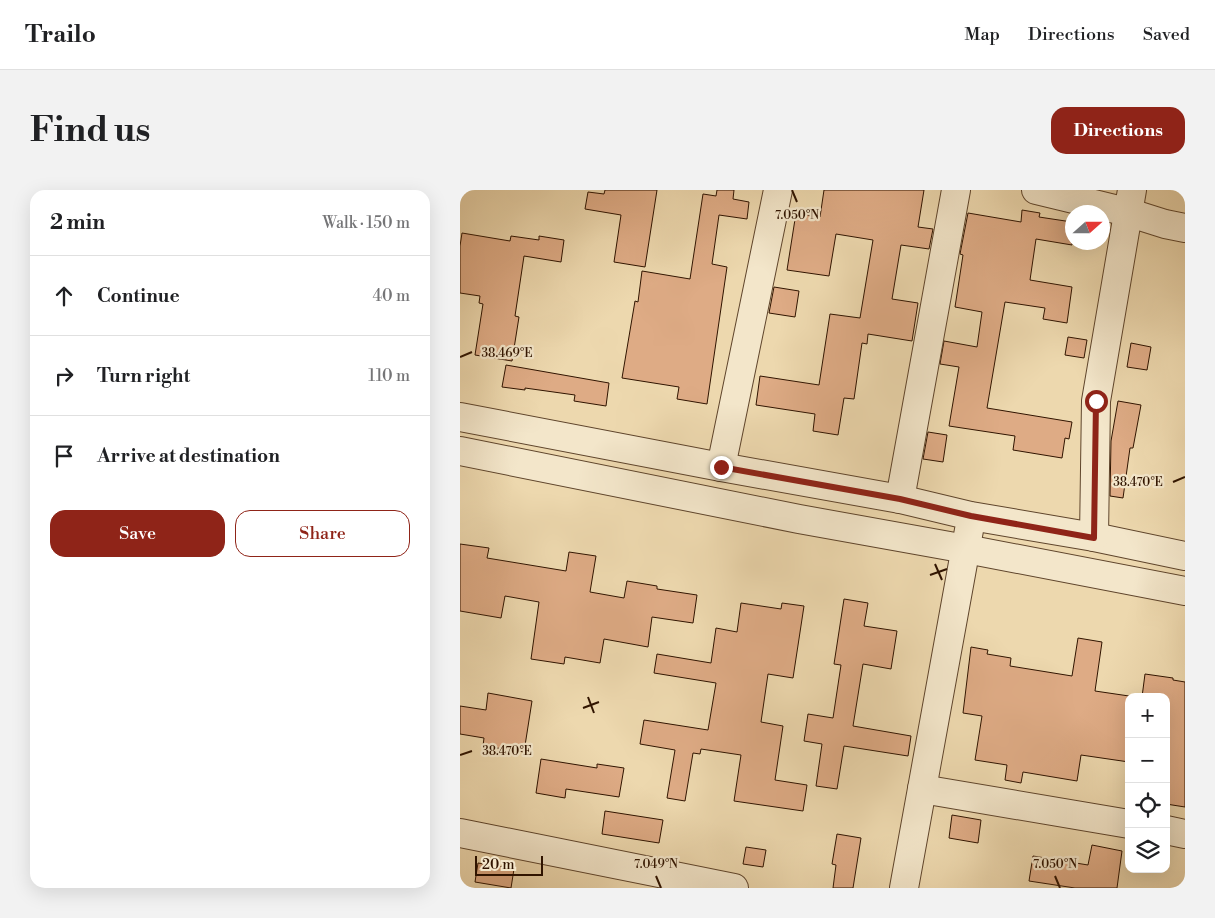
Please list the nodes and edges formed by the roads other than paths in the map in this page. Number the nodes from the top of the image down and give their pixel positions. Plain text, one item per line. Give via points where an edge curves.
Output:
1 (778, 190) edge
2 (956, 190) edge
3 (1036, 190) edge
4 (1130, 201) edge
5 (1185, 228) edge
6 (460, 417) edge
7 (460, 451) edge
8 (721, 467) junction
9 (900, 499) junction
10 (971, 516) junction
11 (1094, 538) junction
12 (966, 548) junction
13 (1185, 556) edge
14 (1185, 591) edge
15 (922, 789) junction
16 (1125, 823) edge
17 (1170, 831) edge
18 (460, 833) edge
19 (1185, 834) edge
20 (734, 888) edge
21 (904, 888) edge

1 - 8 street
2 - 9 street
3 - 4 street
4 - 5 street via 1165,224
4 - 11 street via 1096,401
6 - 8 street
7 - 12 street via 790,517
8 - 9 street
9 - 10 street
10 - 11 street
10 - 12 street
11 - 13 street
12 - 14 street
12 - 15 street
15 - 16 street
15 - 21 street
17 - 19 street
18 - 20 street

